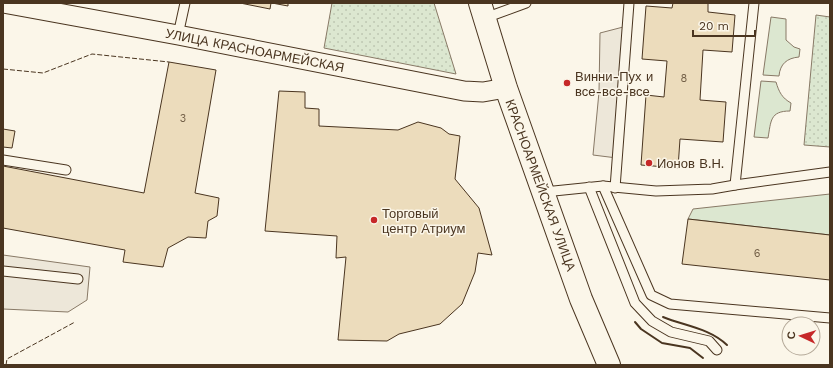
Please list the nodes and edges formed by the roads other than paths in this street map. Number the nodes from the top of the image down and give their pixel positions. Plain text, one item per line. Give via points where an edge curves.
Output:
1 (3, 3) edge
2 (185, 3) edge
3 (526, 3) edge
4 (629, 3) edge
5 (754, 3) edge
6 (482, 10) edge
7 (178, 35) junction
8 (506, 88) junction
9 (3, 160) edge
10 (66, 170) dead end
11 (830, 172) edge
12 (735, 184) junction
13 (603, 186) junction
14 (589, 187) junction
15 (615, 188) junction
16 (544, 192) junction
17 (3, 271) edge
18 (78, 279) dead end
19 (830, 318) edge
20 (717, 350) dead end
21 (609, 365) edge

1 - 7 street, УЛИЦА КРАСНОАРМЕЙСКАЯ
2 - 7 lane
3 - 6 lane
4 - 15 lane
5 - 12 lane
6 - 8 main road, КРАСНОАРМЕЙСКАЯ УЛИЦА
7 - 8 street, УЛИЦА КРАСНОАРМЕЙСКАЯ via 464,91 483,92
8 - 16 main road, КРАСНОАРМЕЙСКАЯ УЛИЦА
9 - 10 lane
11 - 12 lane
12 - 15 lane via 712,189 656,191
13 - 14 lane
13 - 15 lane
13 - 19 lane via 651,295 670,304
14 - 16 lane
14 - 20 lane via 635,303 652,321 671,332 709,341
16 - 21 main road, КРАСНОАРМЕЙСКАЯ УЛИЦА via 581,299
17 - 18 lane

